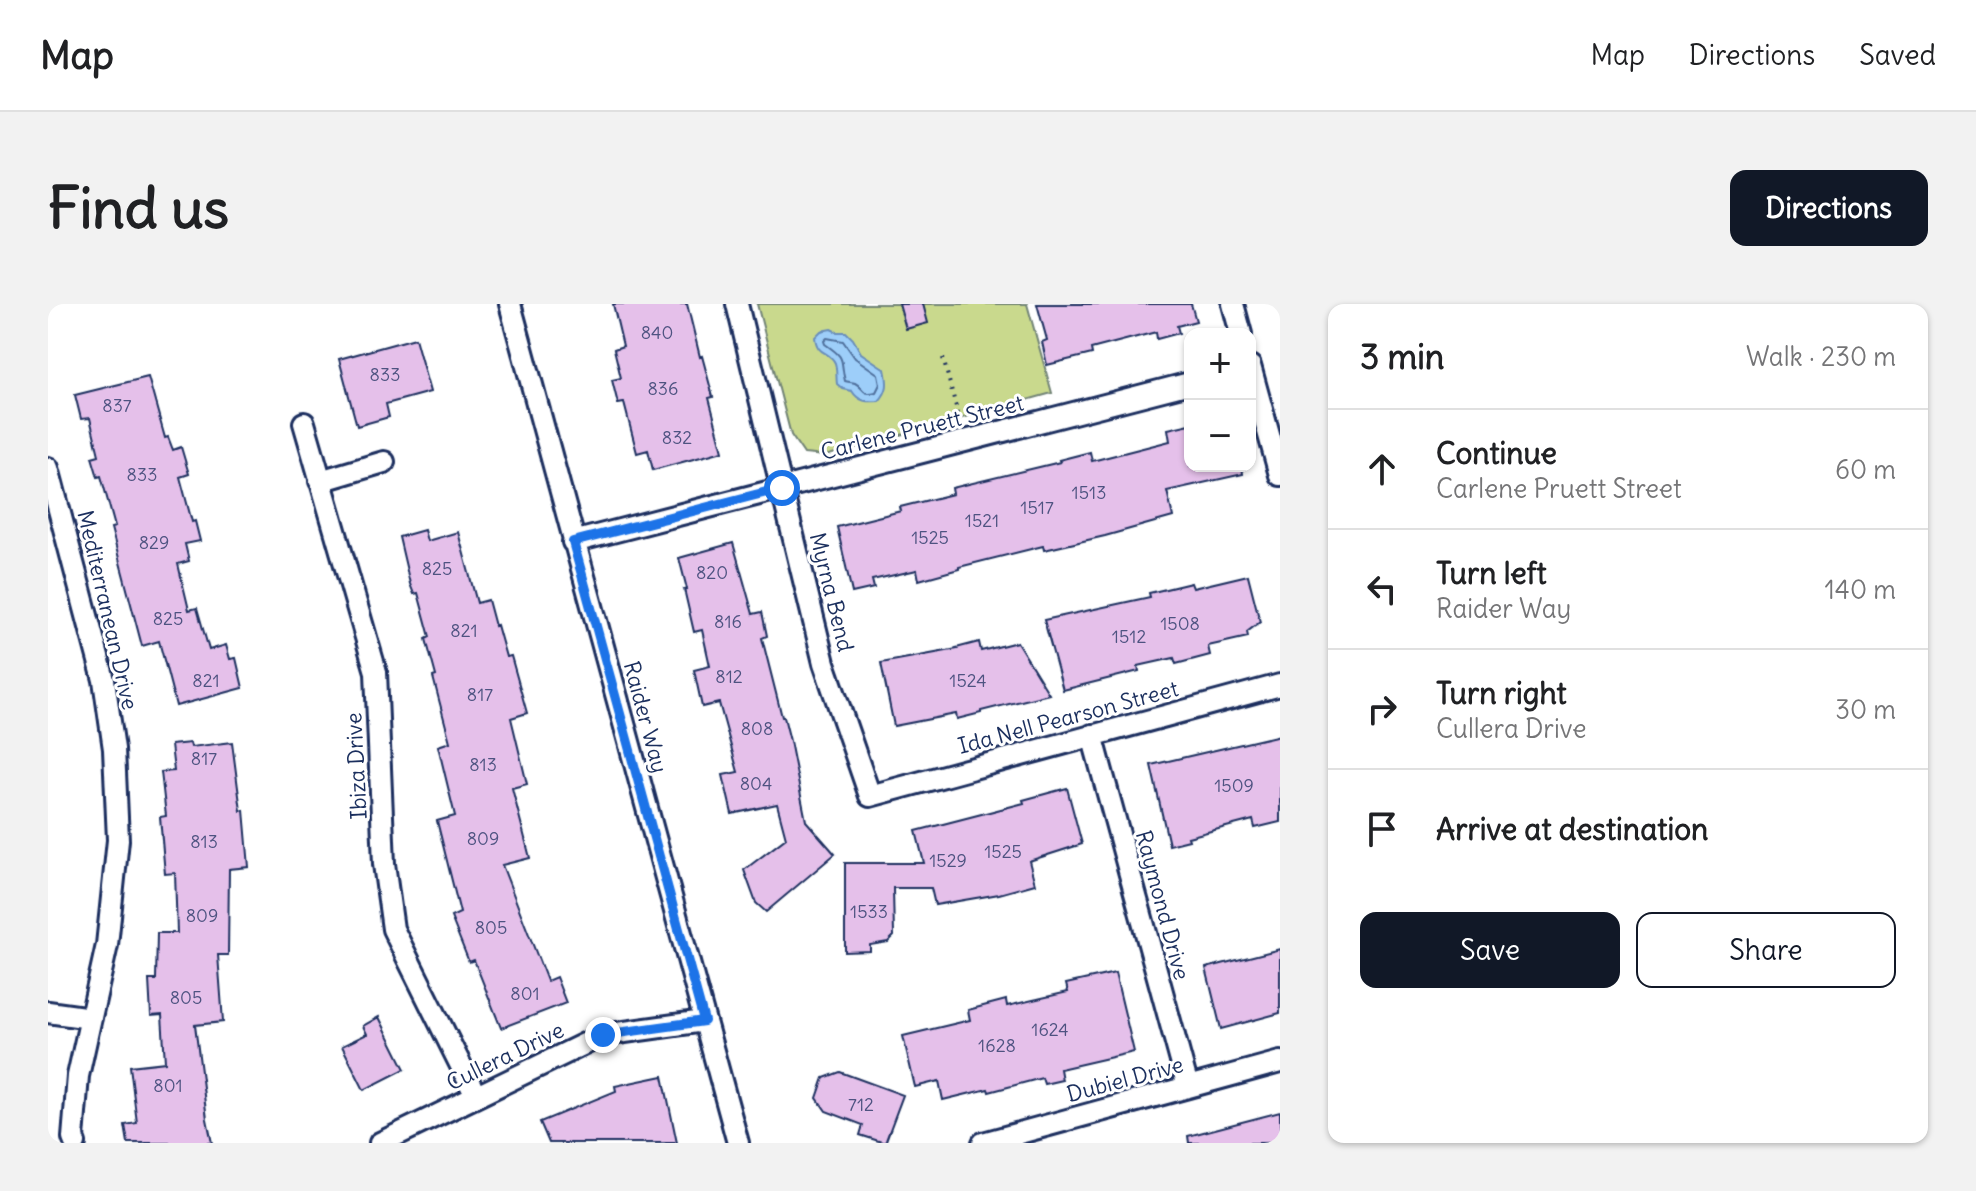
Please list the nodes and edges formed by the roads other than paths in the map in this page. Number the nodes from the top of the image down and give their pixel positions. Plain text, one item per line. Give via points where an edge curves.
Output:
1 (510, 304) edge
2 (737, 304) edge
3 (1233, 304) edge
4 (1239, 328) edge
5 (1184, 385) edge
6 (1256, 389) edge
7 (304, 423) dead end
8 (384, 462) dead end
9 (48, 468) edge
10 (1280, 475) edge
11 (320, 481) junction
12 (782, 488) junction
13 (57, 538) edge
14 (573, 542) junction
15 (1280, 685) edge
16 (1092, 735) junction
17 (870, 796) joint
18 (48, 1012) edge
19 (91, 1018) junction
20 (704, 1021) junction
21 (1280, 1062) edge
22 (1188, 1087) junction
23 (476, 1096) junction
24 (75, 1143) edge
25 (380, 1143) edge
26 (738, 1143) edge
27 (983, 1143) edge

1 - 14 street, Raider Way
2 - 12 street, Myrna Bend
3 - 4 street
5 - 12 street, Carlene Pruett Street
6 - 10 street
7 - 11 street, Ibiza Drive
8 - 11 street
9 - 13 street, Mediterranean Drive
11 - 23 street, Ibiza Drive via 376,672 384,864 393,929
12 - 14 street, Carlene Pruett Street
12 - 17 street, Myrna Bend via 824,663
13 - 19 street, Mediterranean Drive via 104,680 114,749 118,840 107,945
14 - 20 street, Raider Way
15 - 16 street, Ida Nell Pearson Street
16 - 17 street, Ida Nell Pearson Street
16 - 22 street, Raymond Drive
18 - 19 street
19 - 24 street, Mediterranean Drive via 78,1076
20 - 23 street, Cullera Drive via 603,1035
20 - 26 street, Raider Way
21 - 22 street, Dubiel Drive
22 - 27 street, Dubiel Drive
23 - 25 street, Cullera Drive

